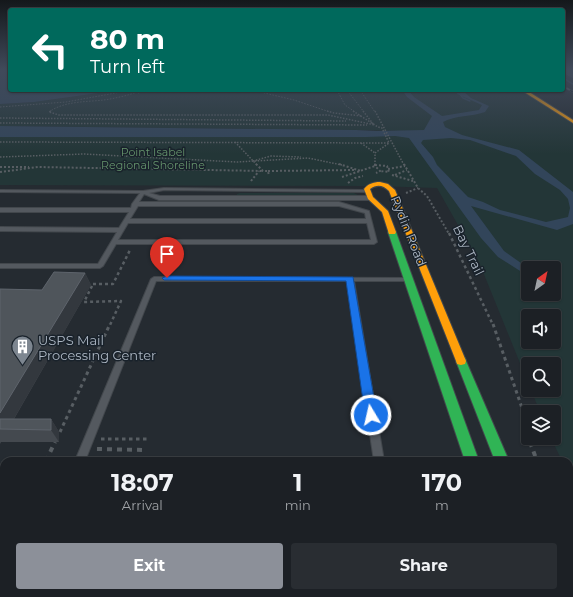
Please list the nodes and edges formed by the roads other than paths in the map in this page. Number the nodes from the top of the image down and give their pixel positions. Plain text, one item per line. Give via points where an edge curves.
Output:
1 (535, 98) edge
2 (550, 98) edge
3 (573, 112) edge
4 (573, 122) edge
5 (233, 190) junction
6 (0, 191) edge
7 (143, 192) junction
8 (368, 195) junction
9 (231, 198) junction
10 (135, 204) junction
11 (0, 210) edge
12 (132, 210) junction
13 (126, 221) junction
14 (369, 221) junction
15 (0, 229) edge
16 (121, 230) junction
17 (114, 242) junction
18 (0, 266) edge
19 (350, 279) junction
20 (419, 279) junction
21 (81, 457) edge
22 (378, 457) edge
23 (471, 457) edge
24 (500, 457) edge

1 - 4 main road
2 - 3 main road
5 - 7 lane via 164,189
5 - 8 lane
5 - 9 lane
6 - 7 lane
7 - 9 lane via 159,198
7 - 10 lane
8 - 9 lane
8 - 20 main road, Rydin Road via 385,211
8 - 20 main road, Rydin Road via 368,187 375,184 392,189
10 - 12 lane
10 - 14 lane via 339,204 367,212
11 - 12 lane
12 - 13 lane
13 - 14 lane
13 - 16 lane
14 - 17 lane via 374,242
15 - 16 lane
16 - 17 lane
17 - 18 lane via 100,266
19 - 20 lane
19 - 21 lane via 154,278
19 - 22 lane
20 - 23 main road, Rydin Road
20 - 24 main road, Rydin Road

